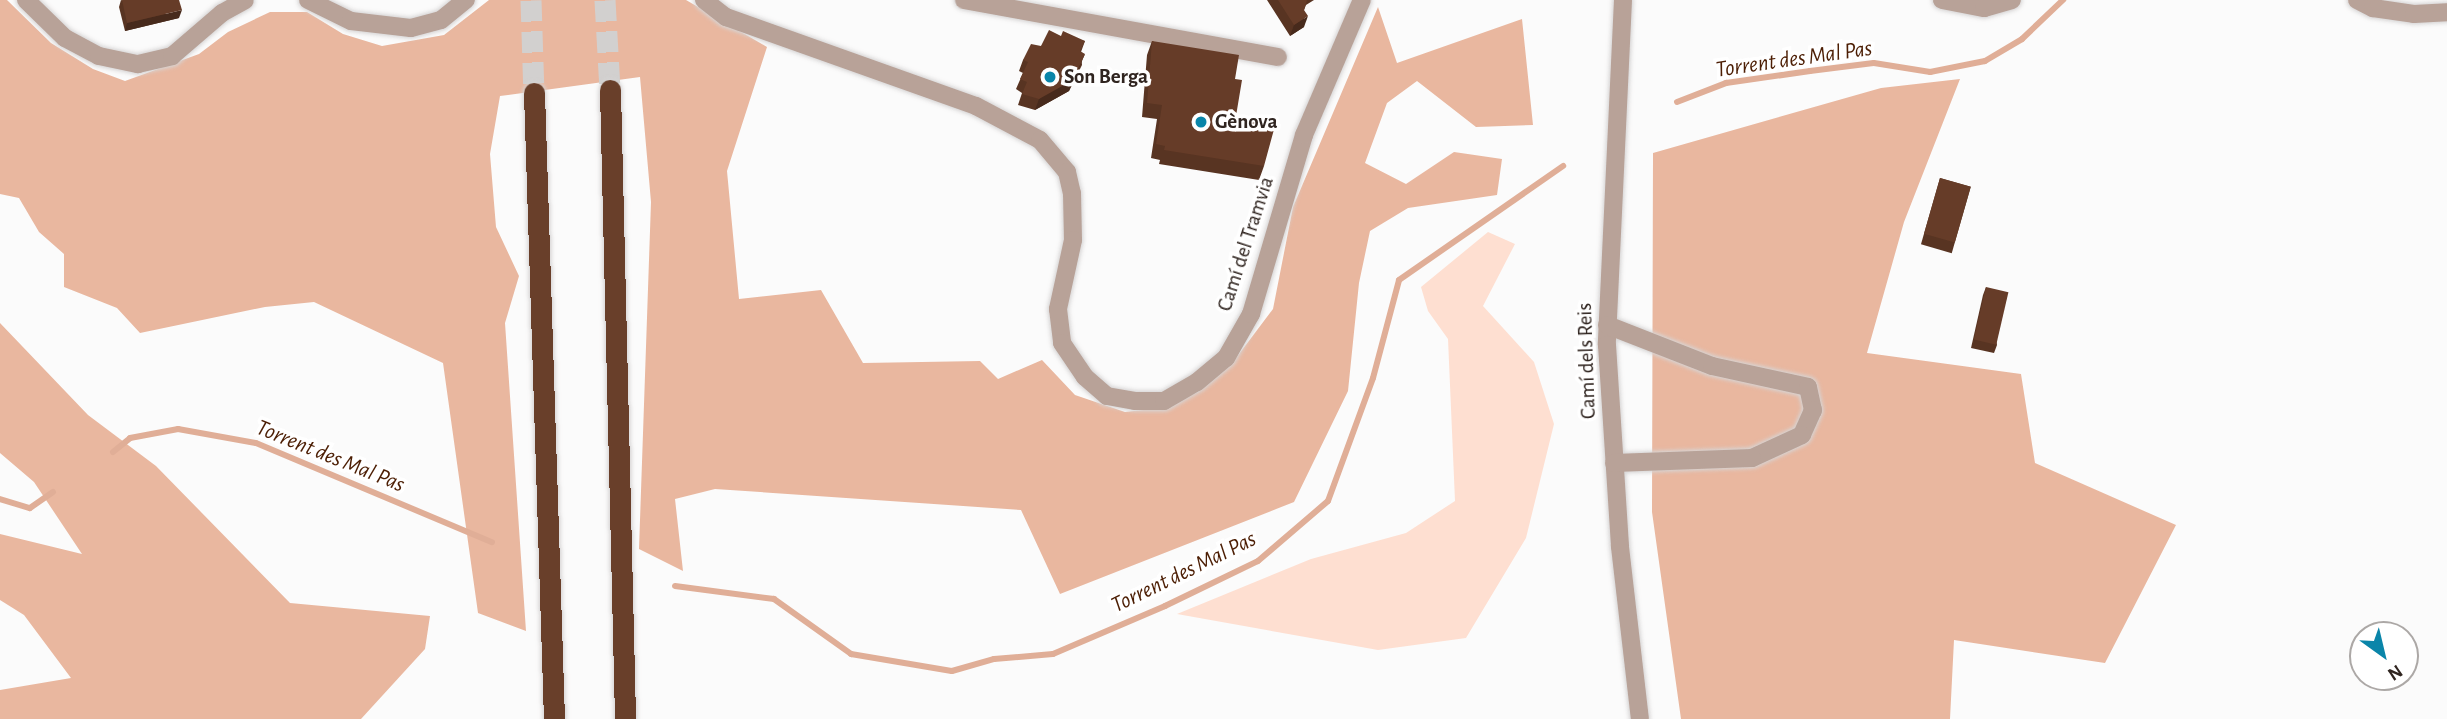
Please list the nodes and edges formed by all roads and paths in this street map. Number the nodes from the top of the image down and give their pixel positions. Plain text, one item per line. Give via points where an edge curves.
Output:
1 (26, 0) edge
2 (244, 0) edge
3 (307, 0) edge
4 (466, 0) edge
5 (704, 0) edge
6 (964, 0) edge
7 (1362, 0) edge
8 (1623, 0) edge
9 (1942, 0) edge
10 (2012, 0) edge
11 (2357, 0) edge
12 (2447, 12) edge
13 (1278, 57) dead end
14 (610, 90) tunnel mouth
15 (534, 93) tunnel mouth
16 (1606, 325) junction
17 (1614, 463) junction
18 (554, 719) edge
19 (625, 719) edge
20 (1640, 719) edge

1 - 2 street via 65,38 99,56 138,64 172,56
3 - 4 street via 351,20 411,28 441,20
5 - 7 street, Camí del Tramvia via 726,16 976,106 1040,140 1067,172 1072,193 1073,240 1058,309 1062,343 1085,377 1107,396 1164,401 1226,358 1251,314 1304,135
6 - 13 street
8 - 16 street, Camí dels Reis
9 - 10 street via 1984,8
11 - 12 street via 2373,8 2414,14
14 - 19 highway
15 - 18 highway
16 - 17 street, Camí dels Reis
16 - 17 street via 1712,366 1808,387 1813,410 1802,435 1752,458
17 - 20 street, Camí dels Reis

